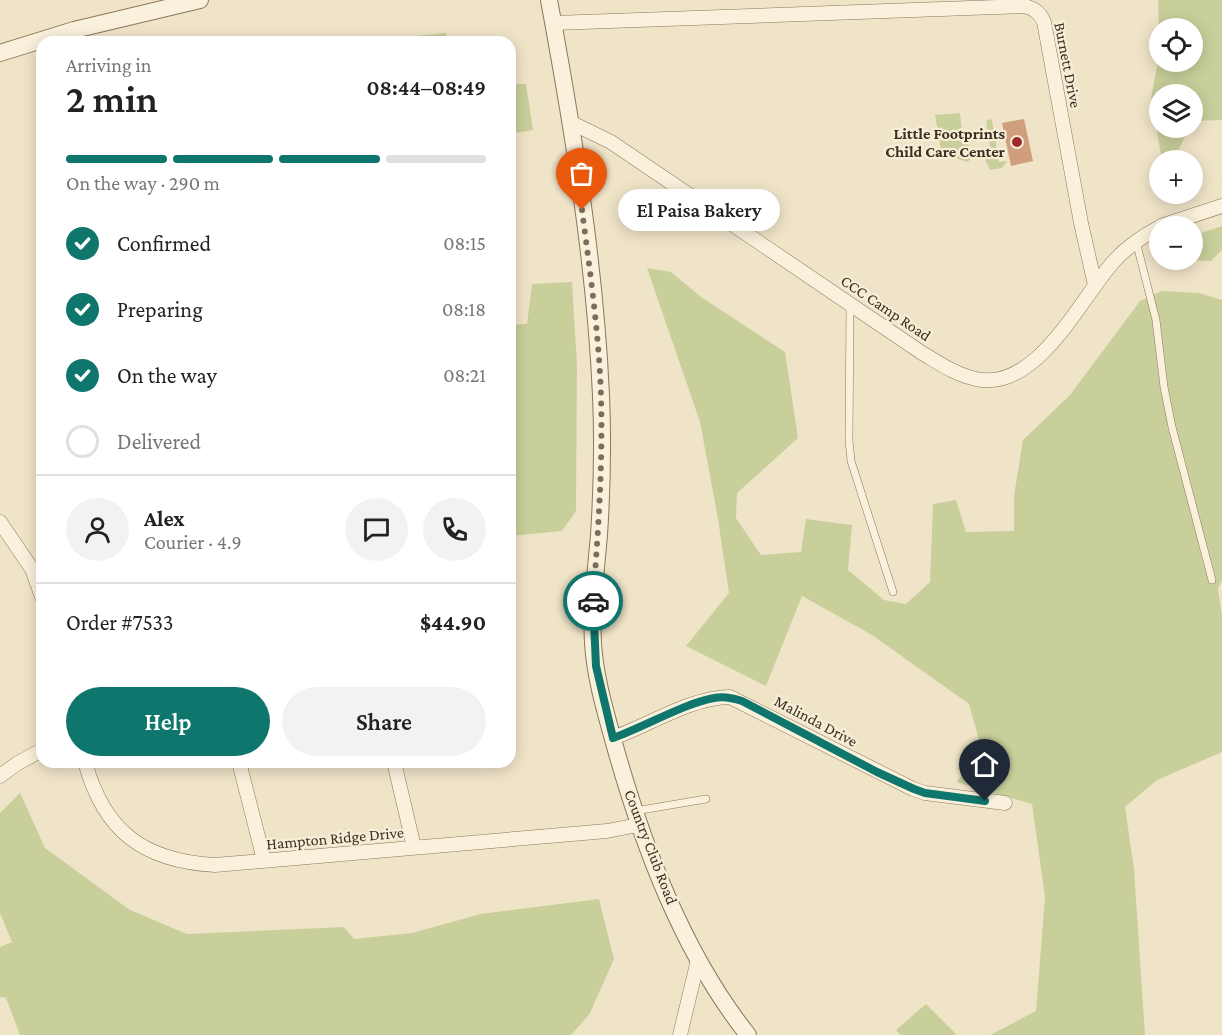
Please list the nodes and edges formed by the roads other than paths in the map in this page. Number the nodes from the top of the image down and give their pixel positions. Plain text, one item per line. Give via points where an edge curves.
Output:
1 (200, 0) edge
2 (549, 0) edge
3 (554, 23) junction
4 (58, 36) edge
5 (36, 42) edge
6 (0, 53) edge
7 (572, 123) junction
8 (1222, 206) edge
9 (1192, 216) edge
10 (1149, 233) edge
11 (1136, 241) junction
12 (1095, 285) junction
13 (850, 305) junction
14 (0, 522) edge
15 (36, 580) edge
16 (1212, 580) dead end
17 (893, 592) dead end
18 (613, 738) junction
19 (36, 753) edge
20 (87, 768) edge
21 (241, 768) edge
22 (395, 768) edge
23 (0, 776) edge
24 (706, 799) dead end
25 (1005, 803) dead end
26 (636, 818) junction
27 (414, 847) junction
28 (264, 860) junction
29 (698, 960) junction
30 (680, 1035) edge
31 (748, 1035) edge

1 - 4 street
2 - 3 street, Country Club Road
3 - 7 street, Country Club Road
3 - 12 street, Burnett Drive via 1032,8 1044,22
5 - 6 street
7 - 13 street, CCC Camp Road via 611,142
7 - 18 street, Country Club Road via 595,311 601,396 593,643
8 - 9 street, CCC Camp Road
10 - 11 street, CCC Camp Road
11 - 12 street, CCC Camp Road
11 - 16 lane via 1155,320 1172,427
12 - 13 street, CCC Camp Road via 1040,356 1017,373 993,380 976,379 947,368
13 - 17 lane via 851,461
14 - 15 street
18 - 25 street, Malinda Drive via 700,702 730,697 914,789
18 - 26 street, Country Club Road
19 - 23 street
20 - 28 street, Hampton Ridge Drive via 102,806 122,830 147,850 189,864
21 - 28 street
22 - 27 street
24 - 26 lane
26 - 27 street, Hampton Ridge Drive via 607,831
26 - 29 street, Country Club Road
27 - 28 street, Hampton Ridge Drive
29 - 30 street
29 - 31 street, Country Club Road

